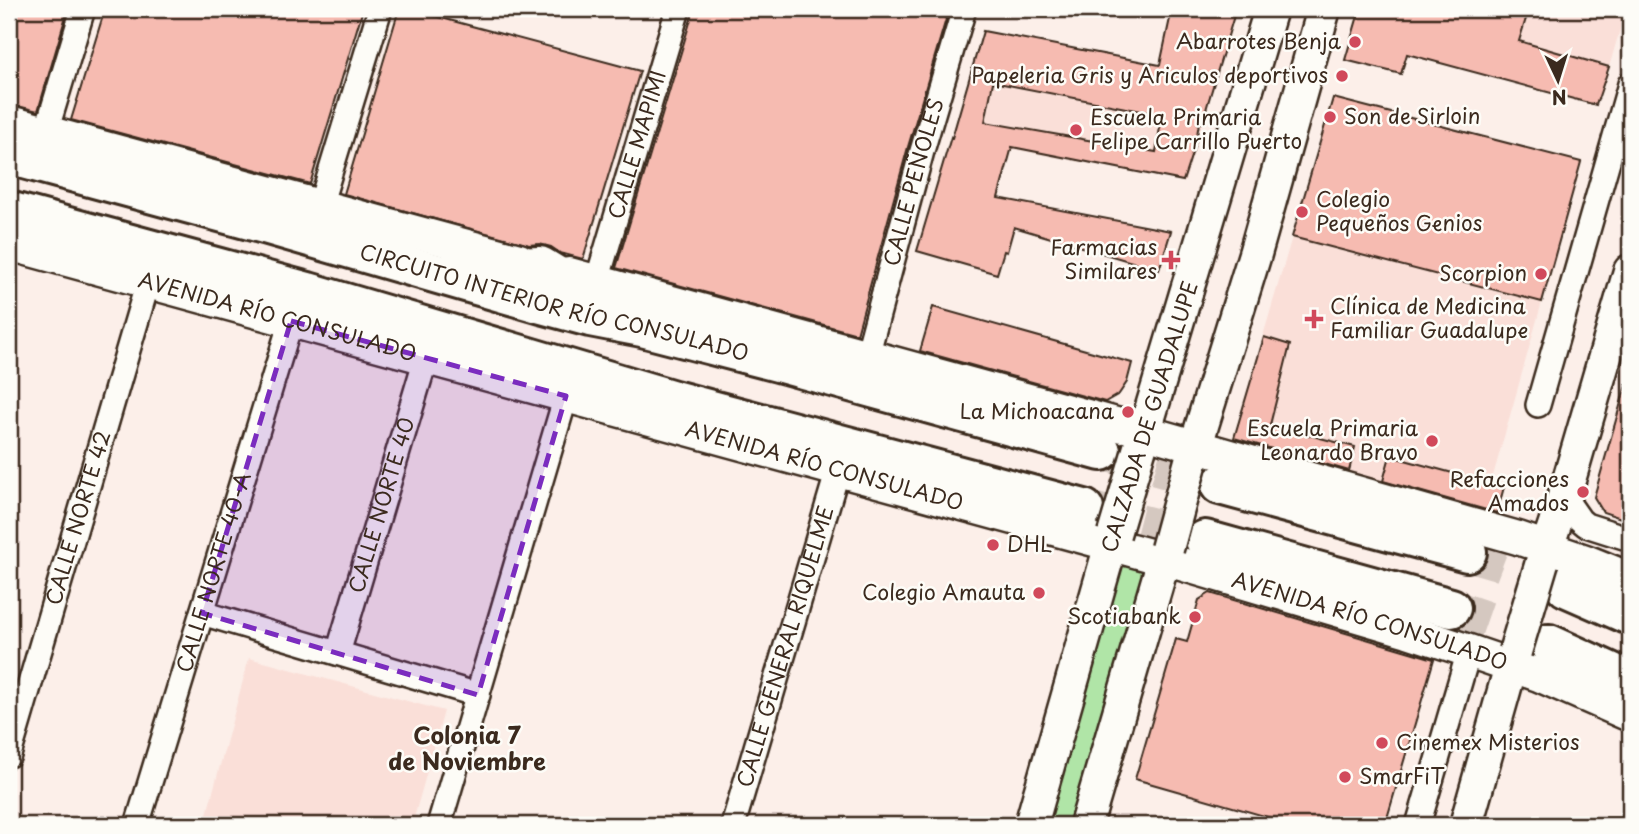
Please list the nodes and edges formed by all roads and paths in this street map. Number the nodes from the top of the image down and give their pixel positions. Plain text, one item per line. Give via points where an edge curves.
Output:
1 (83, 9) edge
2 (380, 9) edge
3 (678, 9) edge
4 (964, 9) edge
5 (1271, 9) edge
6 (1324, 9) edge
7 (1630, 84) edge
8 (9, 122) edge
9 (46, 132) junction
10 (9, 155) edge
11 (320, 206) junction
12 (9, 238) edge
13 (540, 266) junction
14 (421, 271) junction
15 (1630, 271) edge
16 (148, 282) junction
17 (597, 282) junction
18 (291, 321) junction
19 (1623, 323) edge
20 (642, 327) junction
21 (432, 344) junction
22 (867, 356) junction
23 (508, 380) junction
24 (621, 385) junction
25 (566, 396) junction
26 (1538, 405) dead end
27 (1142, 439) junction
28 (1101, 451) tunnel mouth
29 (1193, 453) junction
30 (838, 470) junction
31 (1220, 485) tunnel mouth
32 (1564, 497) junction
33 (1084, 509) tunnel mouth
34 (1113, 539) junction
35 (1630, 539) edge
36 (1205, 540) tunnel mouth
37 (1467, 552) tunnel mouth
38 (1165, 554) junction
39 (1552, 565) junction
40 (1630, 579) edge
41 (1451, 608) tunnel mouth
42 (202, 613) junction
43 (1630, 615) edge
44 (1469, 651) junction
45 (338, 653) junction
46 (1525, 654) junction
47 (1630, 681) edge
48 (478, 695) junction
49 (1630, 715) edge
50 (9, 755) edge
51 (137, 825) edge
52 (439, 825) edge
53 (733, 825) edge
54 (1031, 825) edge
55 (1086, 825) edge
56 (1418, 825) edge
57 (1466, 825) edge

1 - 9 street
2 - 11 street
3 - 17 street, CALLE MAPIMI
4 - 22 street, CALLE PEÑOLES
5 - 27 main road, CALZADA DE GUADALUPE
6 - 29 main road
7 - 26 street
8 - 9 main road
9 - 11 main road
10 - 14 highway, CIRCUITO INTERIOR RÍO CONSULADO
11 - 13 main road
12 - 16 main road, AVENIDA RÍO CONSULADO
12 - 21 highway via 308,292
13 - 14 highway
13 - 17 main road
13 - 20 highway
14 - 20 highway, CIRCUITO INTERIOR RÍO CONSULADO
15 - 19 main road
16 - 18 main road, AVENIDA RÍO CONSULADO
16 - 50 street, CALLE NORTE 42
17 - 22 main road
18 - 21 main road, AVENIDA RÍO CONSULADO
18 - 42 street, CALLE NORTE 40-A
19 - 32 main road
20 - 28 highway, CIRCUITO INTERIOR RÍO CONSULADO
21 - 23 highway
21 - 24 highway
21 - 45 street, CALLE NORTE 40
22 - 27 main road
23 - 24 highway
23 - 25 main road, AVENIDA RÍO CONSULADO
24 - 33 highway
25 - 30 main road, AVENIDA RÍO CONSULADO
25 - 48 street
27 - 29 main road
27 - 34 main road, CALZADA DE GUADALUPE, bridge
29 - 38 main road, bridge
29 - 39 main road
30 - 34 main road, AVENIDA RÍO CONSULADO
30 - 53 street, CALLE GENERAL RIQUELME
31 - 37 highway
32 - 35 street via 1587,525
32 - 39 main road
34 - 38 main road, AVENIDA RÍO CONSULADO
34 - 54 main road, CALZADA DE GUADALUPE
36 - 41 highway
38 - 44 main road, AVENIDA RÍO CONSULADO
38 - 55 main road
39 - 40 main road
39 - 43 highway
39 - 46 main road, bridge
42 - 45 street
42 - 51 street, CALLE NORTE 40-A
44 - 46 main road, AVENIDA RÍO CONSULADO
44 - 56 street
45 - 48 street
46 - 47 highway
46 - 49 main road, AVENIDA RÍO CONSULADO via 1565,685
46 - 57 main road
48 - 52 street

